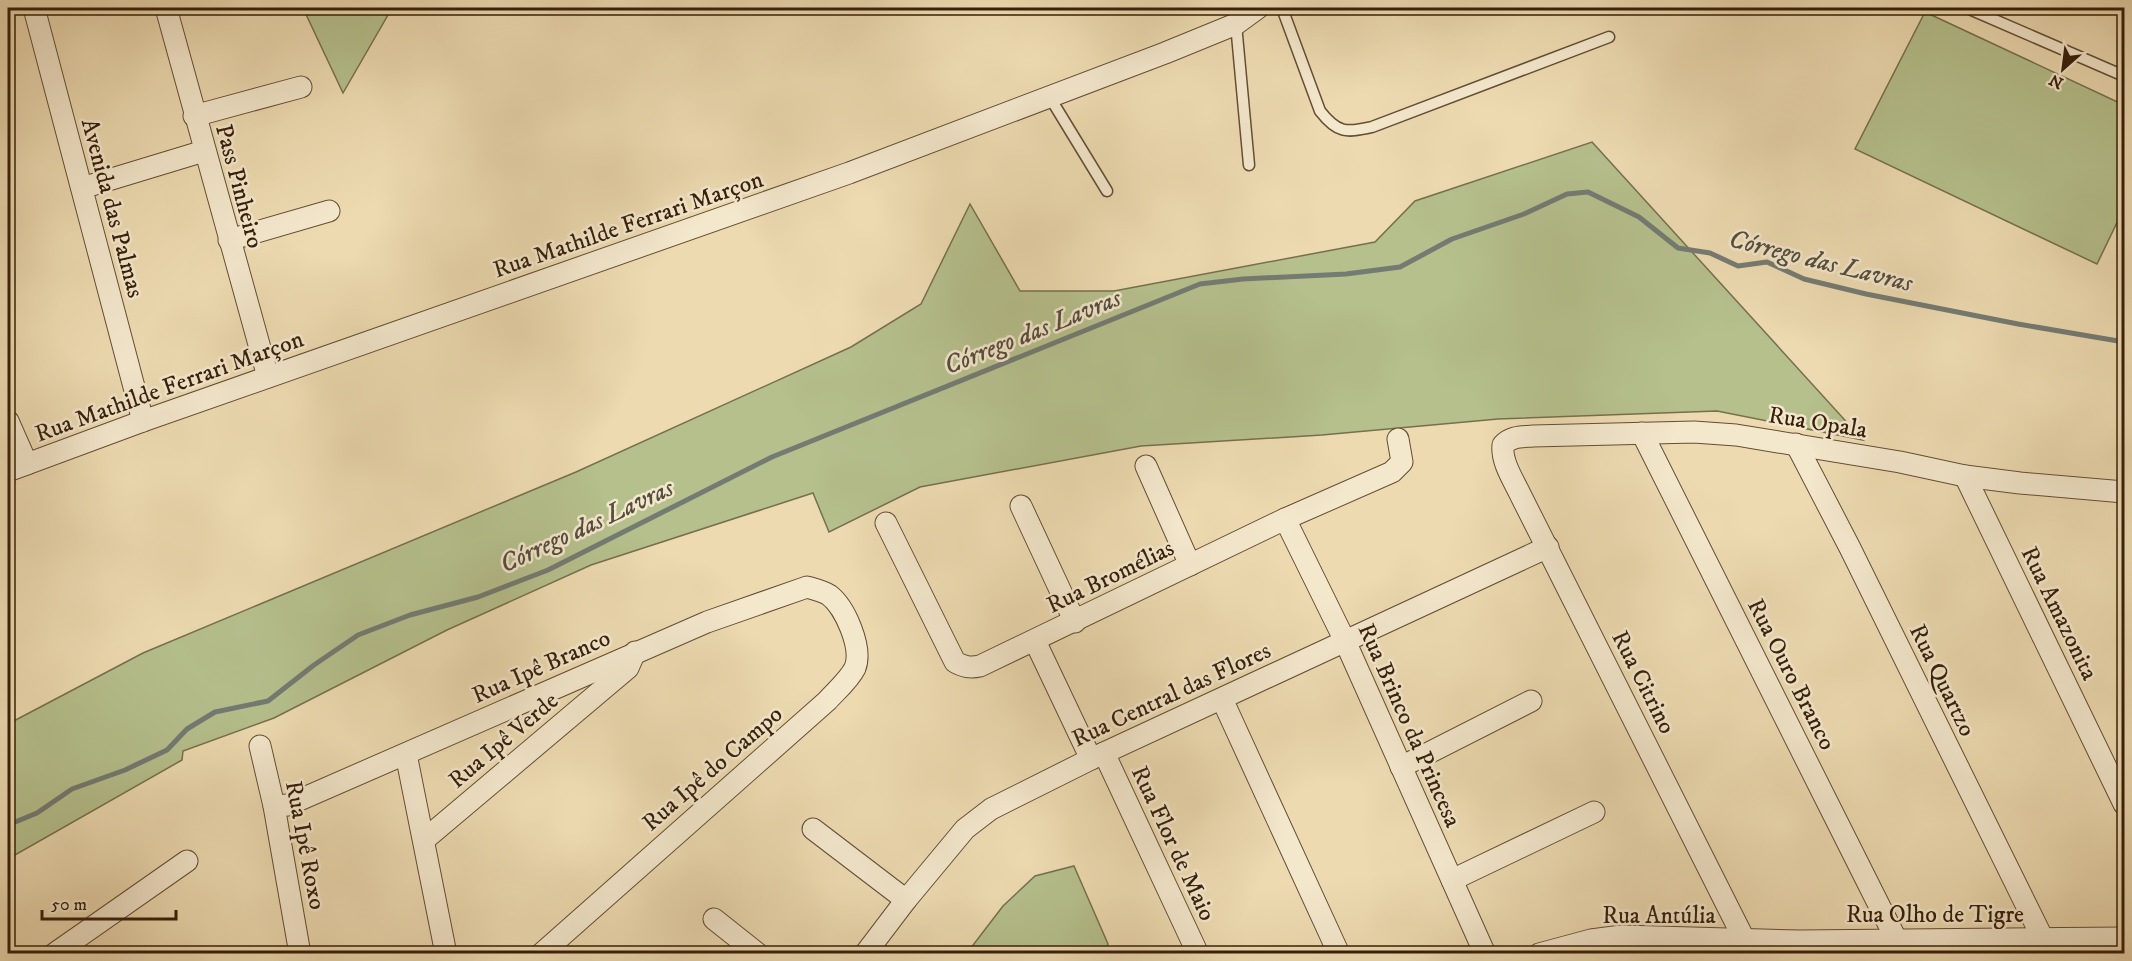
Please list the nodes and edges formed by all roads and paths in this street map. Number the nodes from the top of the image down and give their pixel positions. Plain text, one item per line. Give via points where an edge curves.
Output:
1 (34, 8) edge
2 (166, 8) edge
3 (1258, 8) edge
4 (1282, 8) edge
5 (1968, 8) edge
6 (1236, 24) junction
7 (1609, 37) dead end
8 (2124, 76) edge
9 (301, 87) dead end
10 (1049, 96) junction
11 (194, 116) junction
12 (204, 151) junction
13 (1249, 165) dead end
14 (82, 188) junction
15 (1107, 191) dead end
16 (328, 211) dead end
17 (229, 240) junction
18 (268, 377) junction
19 (8, 421) edge
20 (143, 421) junction
21 (1642, 433) junction
22 (1398, 439) dead end
23 (1796, 444) junction
24 (1503, 445) joint
25 (1146, 466) dead end
26 (17, 468) edge
27 (1965, 476) junction
28 (2124, 493) edge
29 (1021, 506) dead end
30 (1285, 519) junction
31 (886, 524) dead end
32 (1548, 547) junction
33 (1191, 565) junction
34 (831, 597) joint
35 (1075, 622) junction
36 (1035, 641) junction
37 (1345, 641) junction
38 (635, 652) junction
39 (1222, 699) junction
40 (1531, 701) dead end
41 (260, 746) dead end
42 (406, 754) junction
43 (1098, 756) junction
44 (1401, 766) junction
45 (2124, 804) edge
46 (274, 806) junction
47 (1594, 812) dead end
48 (813, 829) dead end
49 (424, 840) junction
50 (187, 861) dead end
51 (1452, 880) junction
52 (906, 900) junction
53 (714, 919) dead end
54 (1896, 939) junction
55 (2043, 939) junction
56 (1745, 941) junction
57 (2113, 943) edge
58 (1651, 945) edge
59 (1802, 947) edge
60 (1956, 947) edge
61 (54, 954) edge
62 (300, 954) edge
63 (446, 954) edge
64 (541, 954) edge
65 (758, 954) edge
66 (865, 954) edge
67 (1198, 954) edge
68 (1339, 954) edge
69 (1485, 954) edge
70 (1539, 954) edge

1 - 14 street, Avenida das Palmas
2 - 11 street, Pass Pinheiro
3 - 6 street, Rua Mathilde Ferrari Marçon
4 - 7 lane via 1320,111 1340,130 1372,127
5 - 8 lane
6 - 10 street, Rua Mathilde Ferrari Marçon
6 - 13 lane
9 - 11 street
10 - 15 lane
10 - 18 street, Rua Mathilde Ferrari Marçon via 849,173
11 - 12 street, Pass Pinheiro
12 - 14 street
12 - 17 street, Pass Pinheiro
14 - 20 street, Avenida das Palmas
16 - 17 street
17 - 18 street, Pass Pinheiro
18 - 20 street, Rua Mathilde Ferrari Marçon
19 - 26 street
20 - 26 street, Rua Mathilde Ferrari Marçon
21 - 23 street, Rua Opala via 1694,432
21 - 24 street, Rua Opala via 1524,436
21 - 54 street, Rua Ouro Branco
22 - 30 street, Rua Bromélias via 1402,462 1392,472
23 - 27 street, Rua Opala
23 - 55 street, Rua Quartzo
24 - 32 street, Rua Citrino via 1507,466
25 - 33 street
27 - 28 street, Rua Opala
27 - 45 street, Rua Amazonita
29 - 35 street
30 - 33 street, Rua Bromélias
30 - 37 street, Rua Brinco da Princesa
31 - 36 street, Rua Bromélias via 955,662 971,668 980,666
32 - 37 street, Rua Central das Flores
32 - 56 street, Rua Citrino
33 - 35 street, Rua Bromélias
34 - 38 street, Rua Ipê Branco via 807,587 791,591
34 - 64 street, Rua Ipê do Campo via 855,638 855,668 847,679
35 - 36 street, Rua Bromélias
36 - 43 street, Rua Flor de Maio
37 - 39 street, Rua Central das Flores
37 - 44 street, Rua Brinco da Princesa
38 - 42 street, Rua Ipê Branco
38 - 49 street, Rua Ipê Verde via 628,668
39 - 43 street, Rua Central das Flores
39 - 68 street
40 - 44 street
41 - 46 street, Rua Ipê Roxo
42 - 46 street, Rua Ipê Branco via 288,806
42 - 49 street
43 - 52 street, Rua Central das Flores via 991,809 965,828
43 - 67 street, Rua Flor de Maio
44 - 51 street, Rua Brinco da Princesa
46 - 62 street, Rua Ipê Roxo
47 - 51 street
48 - 52 street
49 - 63 street
50 - 61 street
51 - 69 street, Rua Brinco da Princesa
52 - 66 street, Rua Central das Flores
53 - 65 street
54 - 59 street, Rua Olho de Tigre
54 - 60 street, Rua Olho de Tigre
55 - 57 street, Rua Olho de Tigre
55 - 60 street, Rua Olho de Tigre
56 - 58 street, Rua Antúlia
56 - 59 street, Rua Olho de Tigre
58 - 70 street, Rua Antúlia via 1622,936

